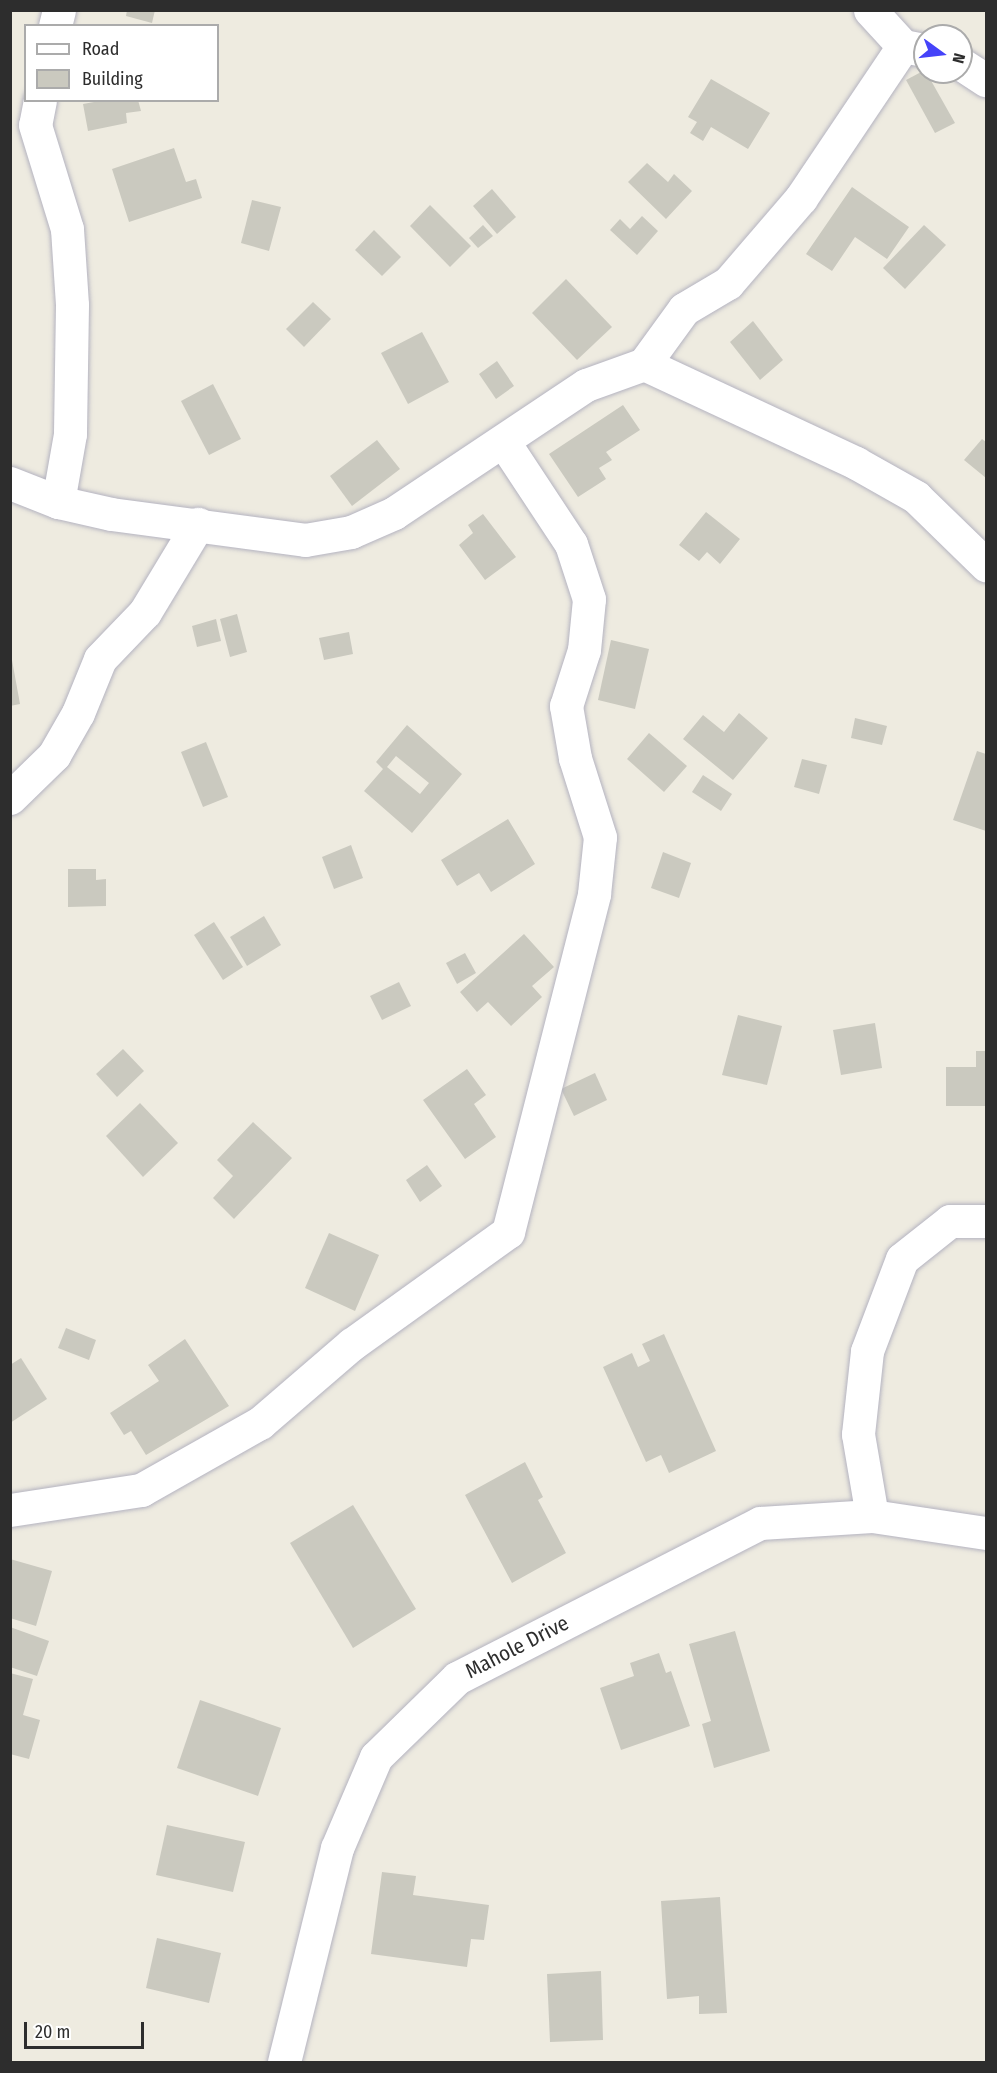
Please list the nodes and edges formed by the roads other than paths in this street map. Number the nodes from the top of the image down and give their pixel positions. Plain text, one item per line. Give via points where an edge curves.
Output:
1 (870, 10) edge
2 (913, 47) edge
3 (913, 49) edge
4 (973, 71) edge
5 (987, 80) edge
6 (40, 102) edge
7 (644, 364) junction
8 (503, 441) junction
9 (10, 483) edge
10 (58, 502) junction
11 (198, 524) junction
12 (987, 565) edge
13 (10, 798) edge
14 (987, 1221) edge
15 (10, 1510) edge
16 (872, 1516) junction
17 (987, 1533) edge
18 (284, 2062) edge

1 - 2 street
3 - 7 street via 801,198 728,283 684,309
4 - 5 street
6 - 10 street via 35,125 67,228 72,305 70,434
7 - 8 street via 586,385
7 - 12 street via 856,463 916,497
8 - 11 street via 394,513 351,532 305,540
8 - 15 street via 571,544 589,599 584,650 566,706 575,758 600,837 594,894 507,1232 352,1344 260,1423 151,1485 141,1490
9 - 10 street
10 - 11 street via 111,514
11 - 13 street via 145,612 100,659 78,713 54,755
14 - 16 street via 950,1221 902,1259 867,1351 858,1434
16 - 17 street, Mahole Drive
16 - 18 street, Mahole Drive via 760,1523 457,1678 376,1757 337,1848

